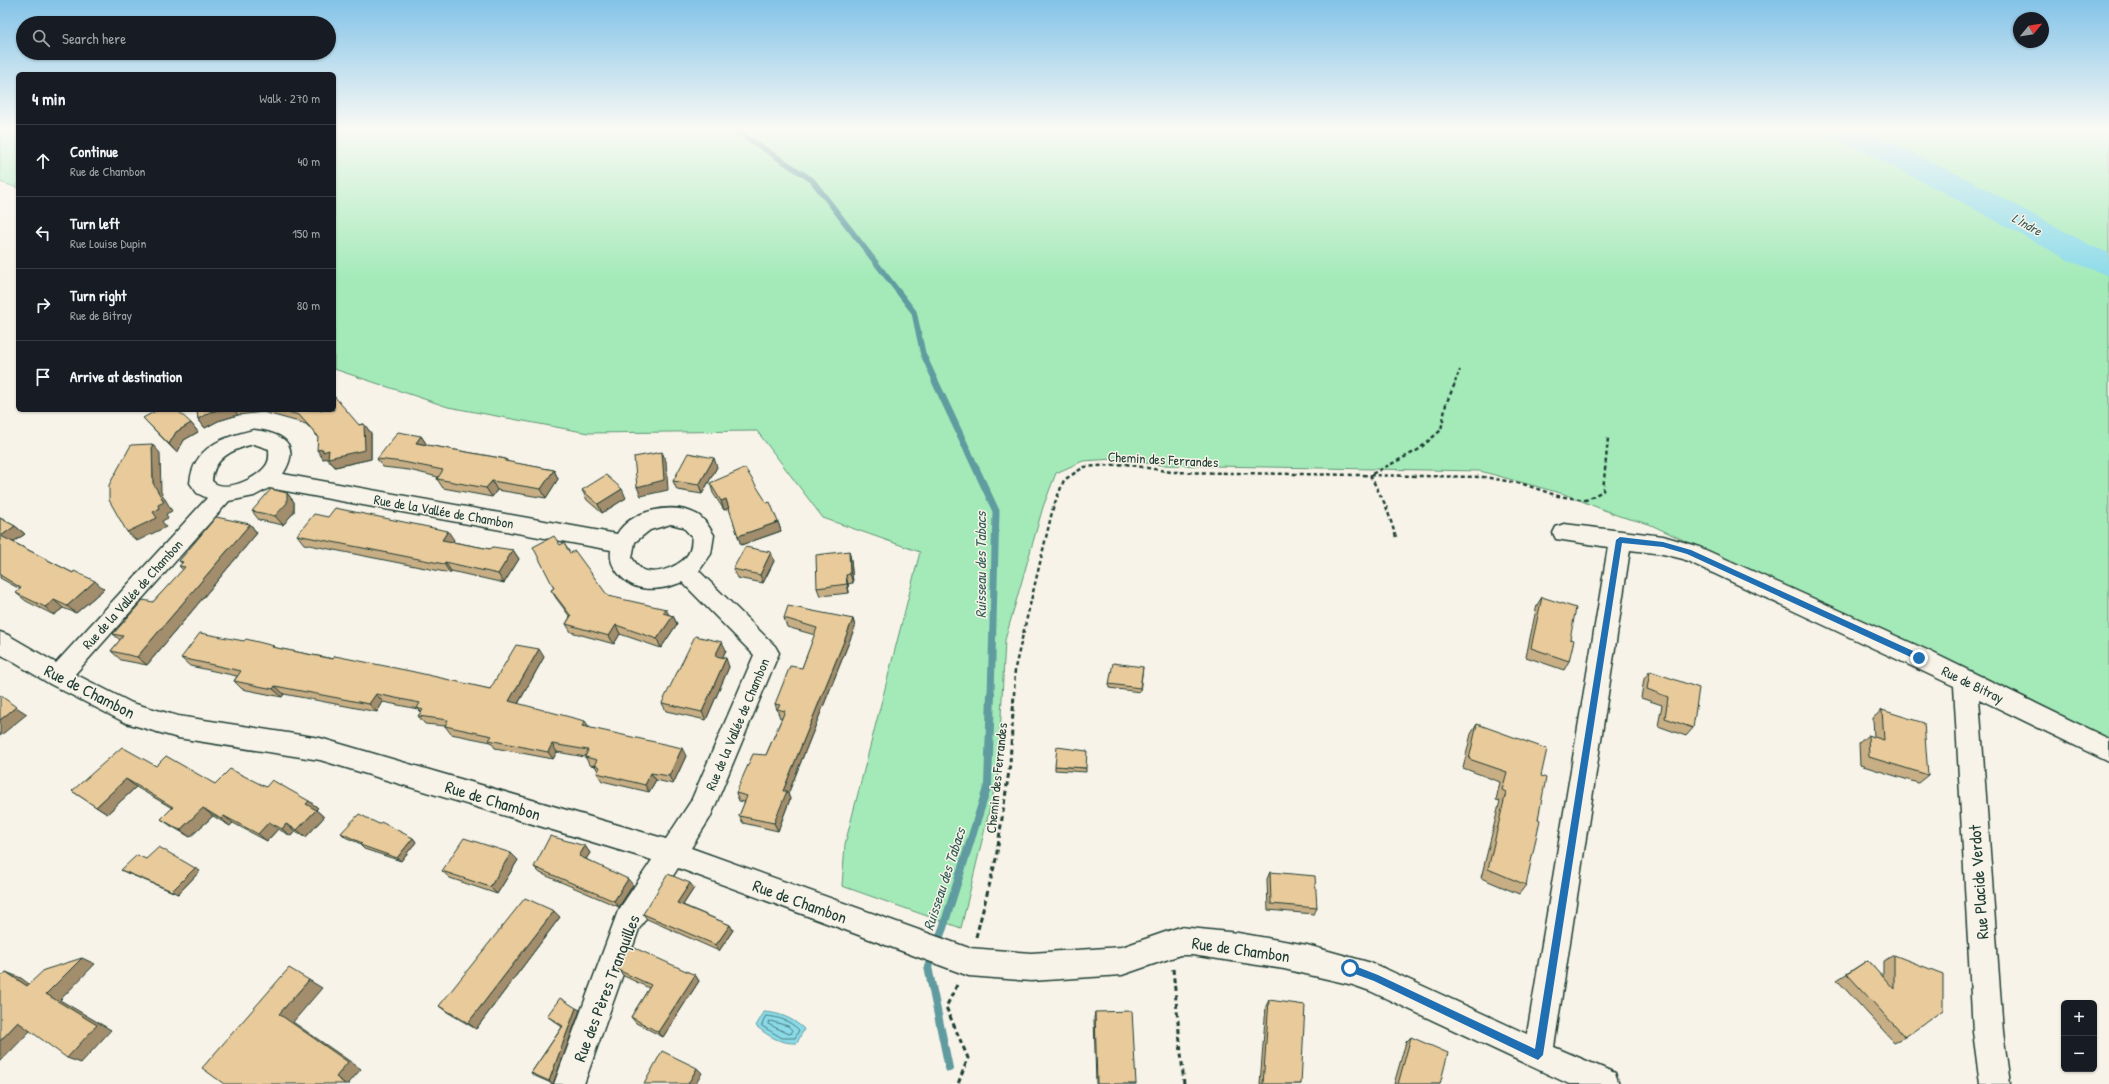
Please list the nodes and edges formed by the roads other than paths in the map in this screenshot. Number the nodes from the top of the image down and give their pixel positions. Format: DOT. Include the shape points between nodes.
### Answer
graph roads {
  1 [pos="266,479"];
  2 [pos="223,494"];
  3 [pos="1564,533"];
  4 [pos="1620,540"];
  5 [pos="623,544"];
  6 [pos="685,571"];
  7 [pos="0,642"];
  8 [pos="58,677"];
  9 [pos="1966,680"];
  10 [pos="2109,751"];
  11 [pos="673,854"];
  12 [pos="1538,1055"];
  13 [pos="569,1084"];
  14 [pos="1604,1084"];
  15 [pos="1995,1084"];
  1 -- 2 [label="street" via="253,487"];
  1 -- 2 [label="street" via="278,467 282,455 279,445 269,439 254,437 237,441 211,456 200,472 201,483 208,491"];
  1 -- 5 [label="street, Rue de la Vallée de Chambon"];
  2 -- 8 [label="street, Rue de la Vallée de Chambon"];
  3 -- 4 [label="street, Rue de Bitray"];
  4 -- 9 [label="street, Rue de Bitray" via="1663,544 1689,552"];
  4 -- 12 [label="street"];
  5 -- 6 [label="street" via="621,560 634,576 652,580 672,577"];
  5 -- 6 [label="street" via="632,531 650,520 671,516 690,520 703,535 700,555"];
  6 -- 11 [label="street, Rue de la Vallée de Chambon" via="767,653 701,809"];
  7 -- 8 [label="street, Rue de Chambon"];
  8 -- 11 [label="street, Rue de Chambon" via="126,712 178,727 320,748"];
  9 -- 10 [label="street, Rue de Bitray"];
  9 -- 15 [label="street, Rue Placide Verdot" via="1988,1032"];
  11 -- 12 [label="street, Rue de Chambon" via="961,959 1031,967 1122,961 1180,941 1192,941 1300,957 1350,968"];
  11 -- 13 [label="street, Rue des Pères Tranquilles" via="628,922"];
  12 -- 14 [label="street, Rue de Chambon"];
}
